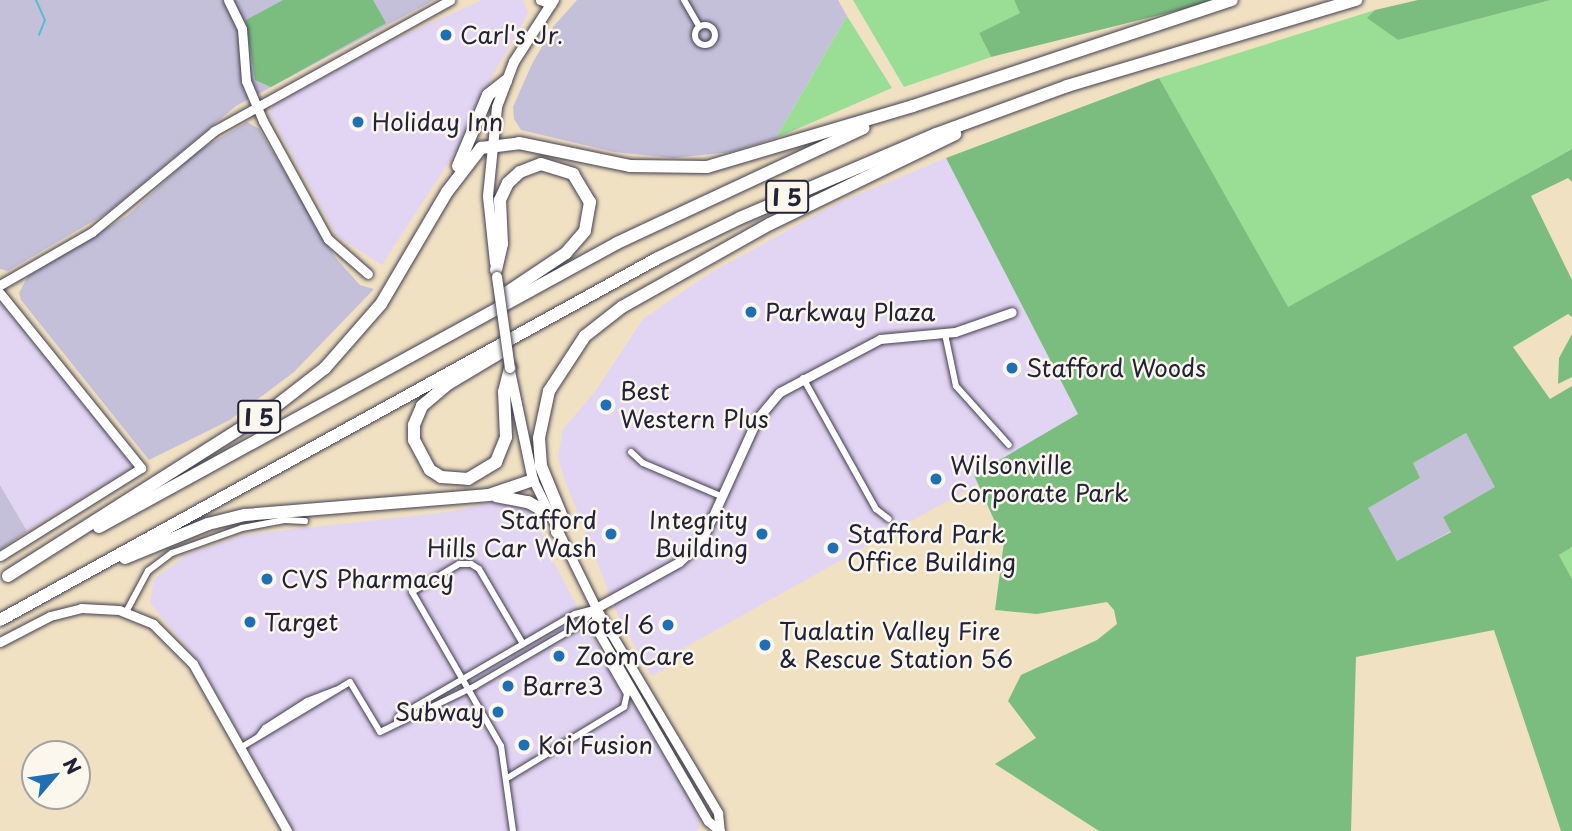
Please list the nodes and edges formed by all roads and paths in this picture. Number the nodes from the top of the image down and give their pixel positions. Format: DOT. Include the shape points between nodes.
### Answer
graph roads {
  1 [pos="228,0"];
  2 [pos="450,0"];
  3 [pos="540,0"];
  4 [pos="684,0"];
  5 [pos="1232,0"];
  6 [pos="1356,0"];
  7 [pos="551,1"];
  8 [pos="699,26"];
  9 [pos="506,81"];
  10 [pos="255,106"];
  11 [pos="913,106"];
  12 [pos="1005,110"];
  13 [pos="490,144"];
  14 [pos="447,192"];
  15 [pos="368,274"];
  16 [pos="497,274"];
  17 [pos="0,285"];
  18 [pos="0,293"];
  19 [pos="577,302"];
  20 [pos="1012,312"];
  21 [pos="456,327"];
  22 [pos="945,334"];
  23 [pos="510,368"];
  24 [pos="803,378"];
  25 [pos="1009,446"];
  26 [pos="631,452"];
  27 [pos="533,480"];
  28 [pos="489,495"];
  29 [pos="723,497"];
  30 [pos="548,513"];
  31 [pos="889,519"];
  32 [pos="304,521"];
  33 [pos="557,532"];
  34 [pos="0,556"];
  35 [pos="80,576"];
  36 [pos="4,578"];
  37 [pos="596,608"];
  38 [pos="126,612"];
  39 [pos="0,620"];
  40 [pos="0,642"];
  41 [pos="523,644"];
  42 [pos="610,653"];
  43 [pos="464,681"];
  44 [pos="469,690"];
  45 [pos="397,721"];
  46 [pos="240,748"];
  47 [pos="509,777"];
  48 [pos="287,831"];
  49 [pos="513,831"];
  50 [pos="720,831"];
  1 -- 10 [label="street" via="242,30 246,82"];
  2 -- 10 [label="street"];
  3 -- 7 [label="street"];
  4 -- 8 [label="street"];
  5 -- 11 [label="highway, I 5"];
  6 -- 12 [label="highway, I 5" via="1124,67"];
  7 -- 9 [label="main road"];
  9 -- 13 [label="main road"];
  9 -- 14 [label="highway, I 5" via="488,96"];
  10 -- 15 [label="street" via="328,239"];
  10 -- 17 [label="street" via="197,142 92,232"];
  11 -- 13 [label="highway, I 5" via="707,167 630,166 538,145"];
  11 -- 21 [label="highway, I 5" via="724,189"];
  12 -- 19 [label="highway, I 5" via="805,189"];
  12 -- 33 [label="highway, I 5" via="770,224 622,307 585,336 553,382 539,438 541,466 562,517"];
  13 -- 14 [label="highway, I 5" via="474,153"];
  13 -- 16 [label="main road" via="488,196"];
  14 -- 36 [label="highway, I 5" via="381,304 325,368 276,406"];
  16 -- 21 [label="highway, I 5" via="502,244 500,200 508,183 520,172 541,164 573,174 584,187 591,210 579,240"];
  16 -- 23 [label="main road, bridge"];
  18 -- 34 [label="street" via="141,468"];
  19 -- 23 [label="highway, I 5" via="448,384 422,406 414,440 430,470 442,477 468,479 495,462 506,437 504,392"];
  19 -- 35 [label="highway, I 5"];
  20 -- 22 [label="street" via="978,327"];
  21 -- 36 [label="highway, I 5"];
  22 -- 24 [label="street" via="880,339"];
  22 -- 25 [label="street" via="956,386"];
  23 -- 27 [label="main road"];
  24 -- 29 [label="street" via="780,392 762,411"];
  24 -- 31 [label="street" via="876,509"];
  26 -- 29 [label="street" via="643,463"];
  27 -- 28 [label="highway, I 5"];
  27 -- 30 [label="street"];
  28 -- 30 [label="highway, I 5" via="528,502"];
  28 -- 35 [label="highway, I 5" via="245,515 208,524"];
  29 -- 37 [label="street" via="712,525 695,549"];
  30 -- 33 [label="street"];
  32 -- 38 [label="street" via="242,528 172,553 148,571"];
  33 -- 37 [label="street"];
  35 -- 39 [label="highway, I 5"];
  37 -- 41 [label="street" via="575,614"];
  37 -- 42 [label="street" via="596,628"];
  37 -- 44 [label="street" via="581,624"];
  37 -- 50 [label="street" via="718,813"];
  38 -- 40 [label="street" via="93,608 62,612"];
  38 -- 46 [label="street" via="153,624 180,646"];
  41 -- 43 [label="street"];
  41 -- 43 [label="street" via="479,569 471,564 459,564 412,592"];
  42 -- 47 [label="street" via="611,666 628,699 624,707"];
  42 -- 50 [label="street" via="708,821"];
  43 -- 44 [label="street"];
  43 -- 45 [label="street" via="407,710"];
  44 -- 45 [label="street"];
  44 -- 47 [label="street" via="501,746"];
  45 -- 46 [label="street" via="380,732 350,682"];
  46 -- 48 [label="street"];
  47 -- 49 [label="street"];
}
